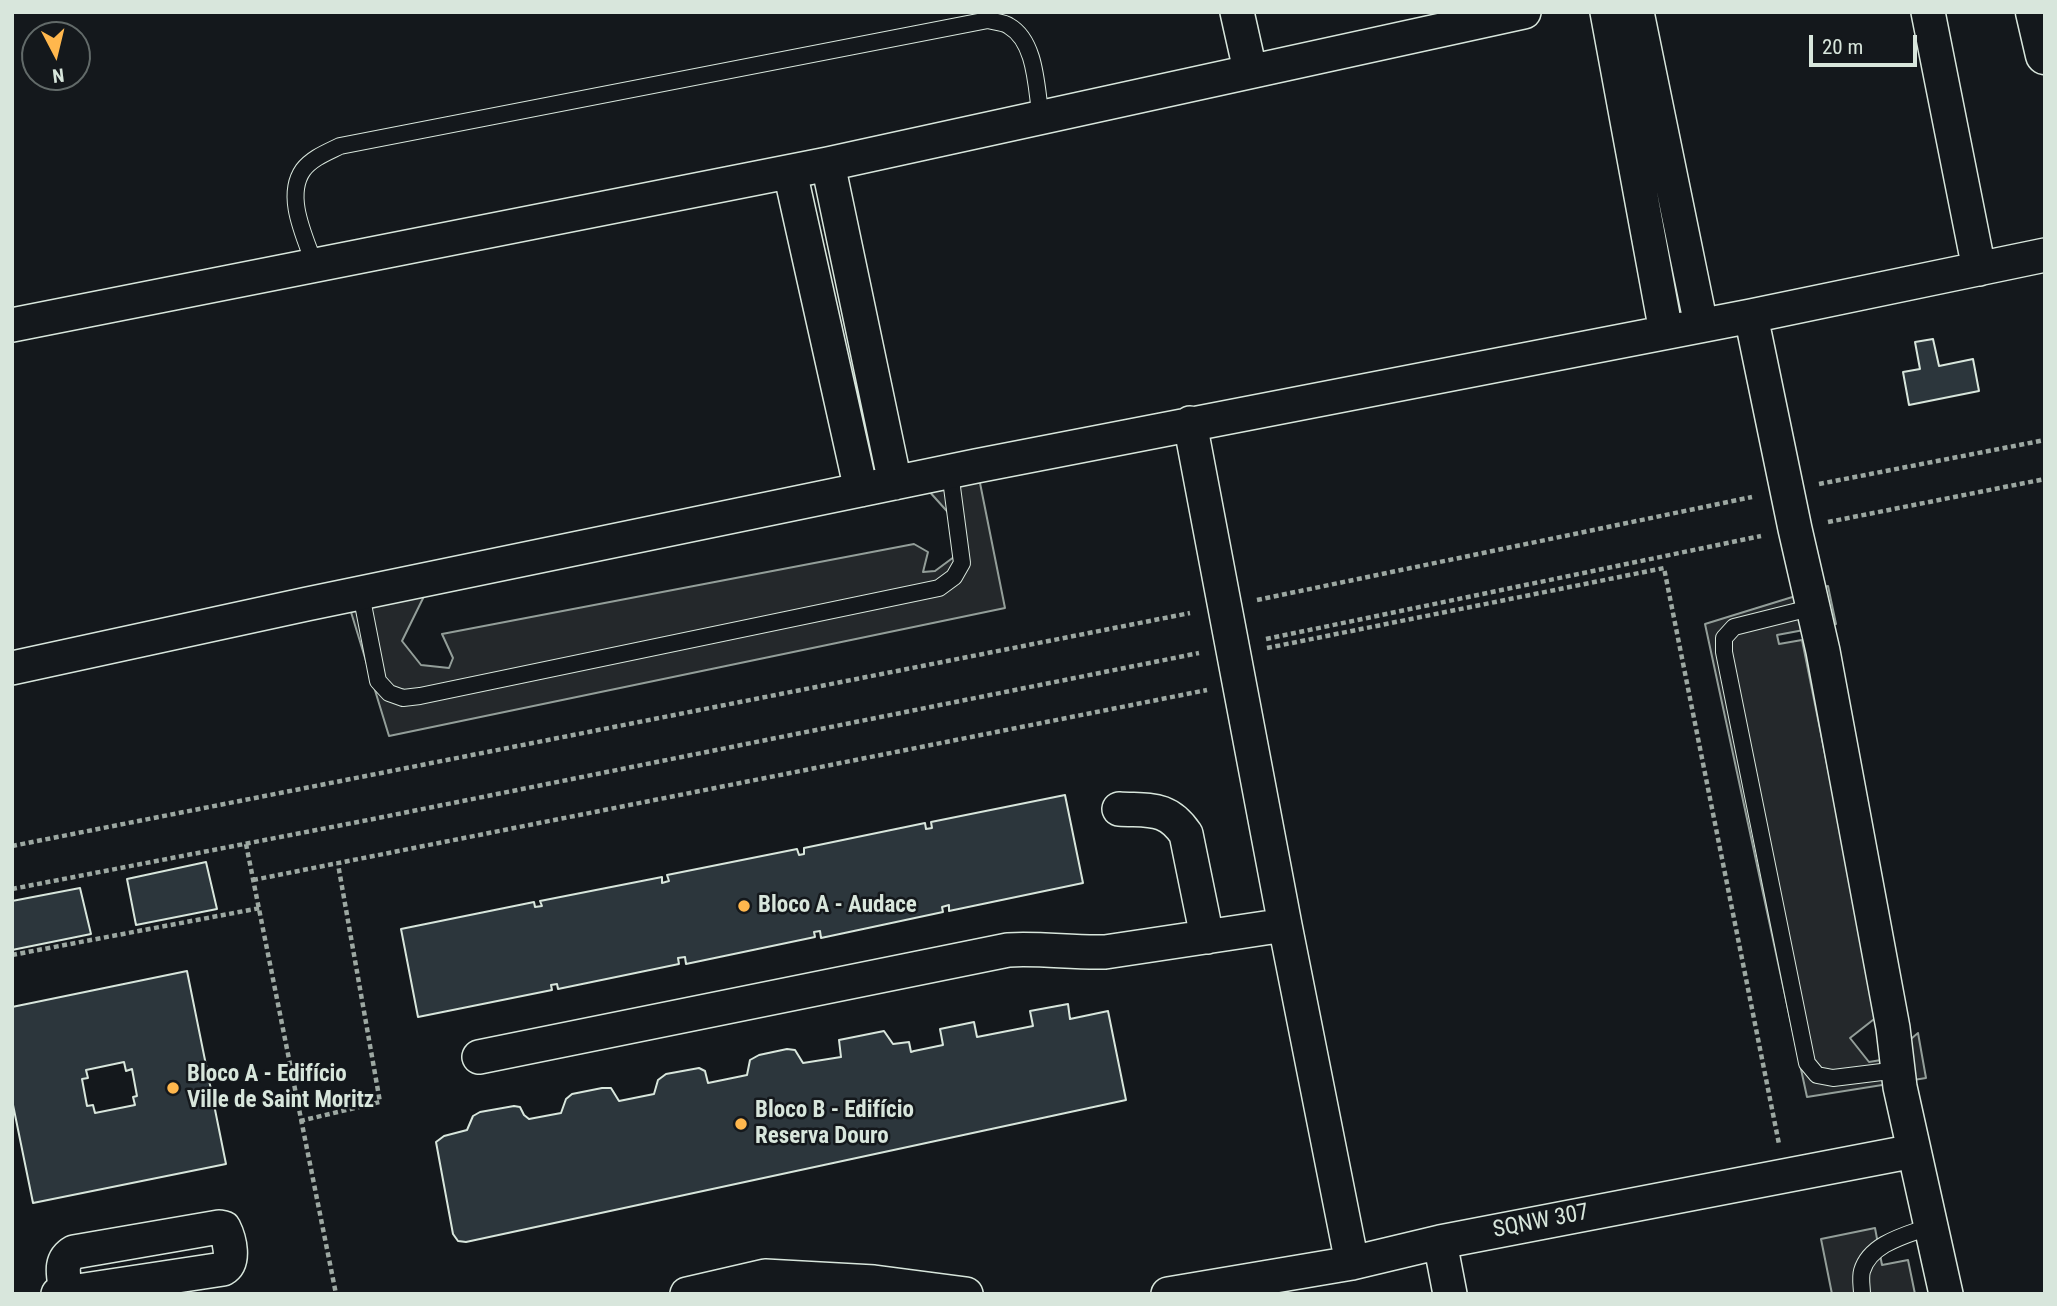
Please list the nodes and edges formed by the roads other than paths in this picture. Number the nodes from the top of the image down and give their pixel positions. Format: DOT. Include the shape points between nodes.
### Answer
graph roads {
  1 [pos="1237,12"];
  2 [pos="1524,12"];
  3 [pos="1607,12"];
  4 [pos="1637,12"];
  5 [pos="1928,12"];
  6 [pos="2035,12"];
  7 [pos="2045,55"];
  8 [pos="1250,70"];
  9 [pos="1041,118"];
  10 [pos="828,164"];
  11 [pos="790,172"];
  12 [pos="2045,256"];
  13 [pos="314,266"];
  14 [pos="1979,269"];
  15 [pos="1751,316"];
  16 [pos="12,325"];
  17 [pos="1701,325"];
  18 [pos="1666,332"];
  19 [pos="1190,424"];
  20 [pos="950,472"];
  21 [pos="895,483"];
  22 [pos="861,490"];
  23 [pos="361,594"];
  24 [pos="1814,607"];
  25 [pos="12,668"];
  26 [pos="1119,809"];
  27 [pos="1285,925"];
  28 [pos="1207,937"];
  29 [pos="479,1056"];
  30 [pos="1898,1070"];
  31 [pos="1914,1151"];
  32 [pos="1931,1226"];
  33 [pos="1440,1242"];
  34 [pos="1352,1263"];
  35 [pos="1235,1288"];
  36 [pos="952,1293"];
  37 [pos="687,1294"];
  38 [pos="1168,1294"];
  39 [pos="1450,1294"];
  40 [pos="1862,1294"];
  41 [pos="1946,1294"];
  1 -- 8 [label="street"];
  2 -- 8 [label="street"];
  3 -- 18 [label="street"];
  4 -- 17 [label="street"];
  5 -- 14 [label="street"];
  6 -- 7 [label="street"];
  8 -- 9 [label="street"];
  9 -- 10 [label="street"];
  9 -- 13 [label="lane" via="1029,52 1021,36 1009,25 988,20 341,146 318,156 303,170 296,191"];
  10 -- 11 [label="street"];
  10 -- 21 [label="street"];
  11 -- 13 [label="street"];
  11 -- 22 [label="street"];
  12 -- 14 [label="street"];
  13 -- 16 [label="street"];
  14 -- 15 [label="street"];
  15 -- 17 [label="street"];
  15 -- 24 [label="street"];
  17 -- 18 [label="street"];
  18 -- 19 [label="street"];
  19 -- 20 [label="street"];
  19 -- 27 [label="street"];
  20 -- 21 [label="street"];
  20 -- 23 [label="lane" via="962,563 954,577 939,588 461,688 403,698 389,693 378,681"];
  21 -- 22 [label="street"];
  22 -- 23 [label="street"];
  23 -- 25 [label="street"];
  24 -- 30 [label="street"];
  24 -- 30 [label="lane" via="1734,627 1724,638 1724,652 1807,1063 1817,1075 1833,1078"];
  26 -- 28 [label="street" via="1164,812 1177,820 1186,834"];
  27 -- 28 [label="street"];
  27 -- 34 [label="street"];
  28 -- 29 [label="street" via="1105,952 1008,950"];
  30 -- 31 [label="street"];
  31 -- 32 [label="street"];
  31 -- 33 [label="street, SQNW 307"];
  32 -- 40 [label="lane" via="1886,1243 1868,1258 1861,1273"];
  32 -- 41 [label="street"];
  33 -- 34 [label="street, SQNW 307"];
  33 -- 39 [label="street"];
  34 -- 35 [label="street, SQNW 307"];
  35 -- 38 [label="street, SQNW 307"];
  36 -- 37 [label="street" via="874,1282 765,1276"];
}
